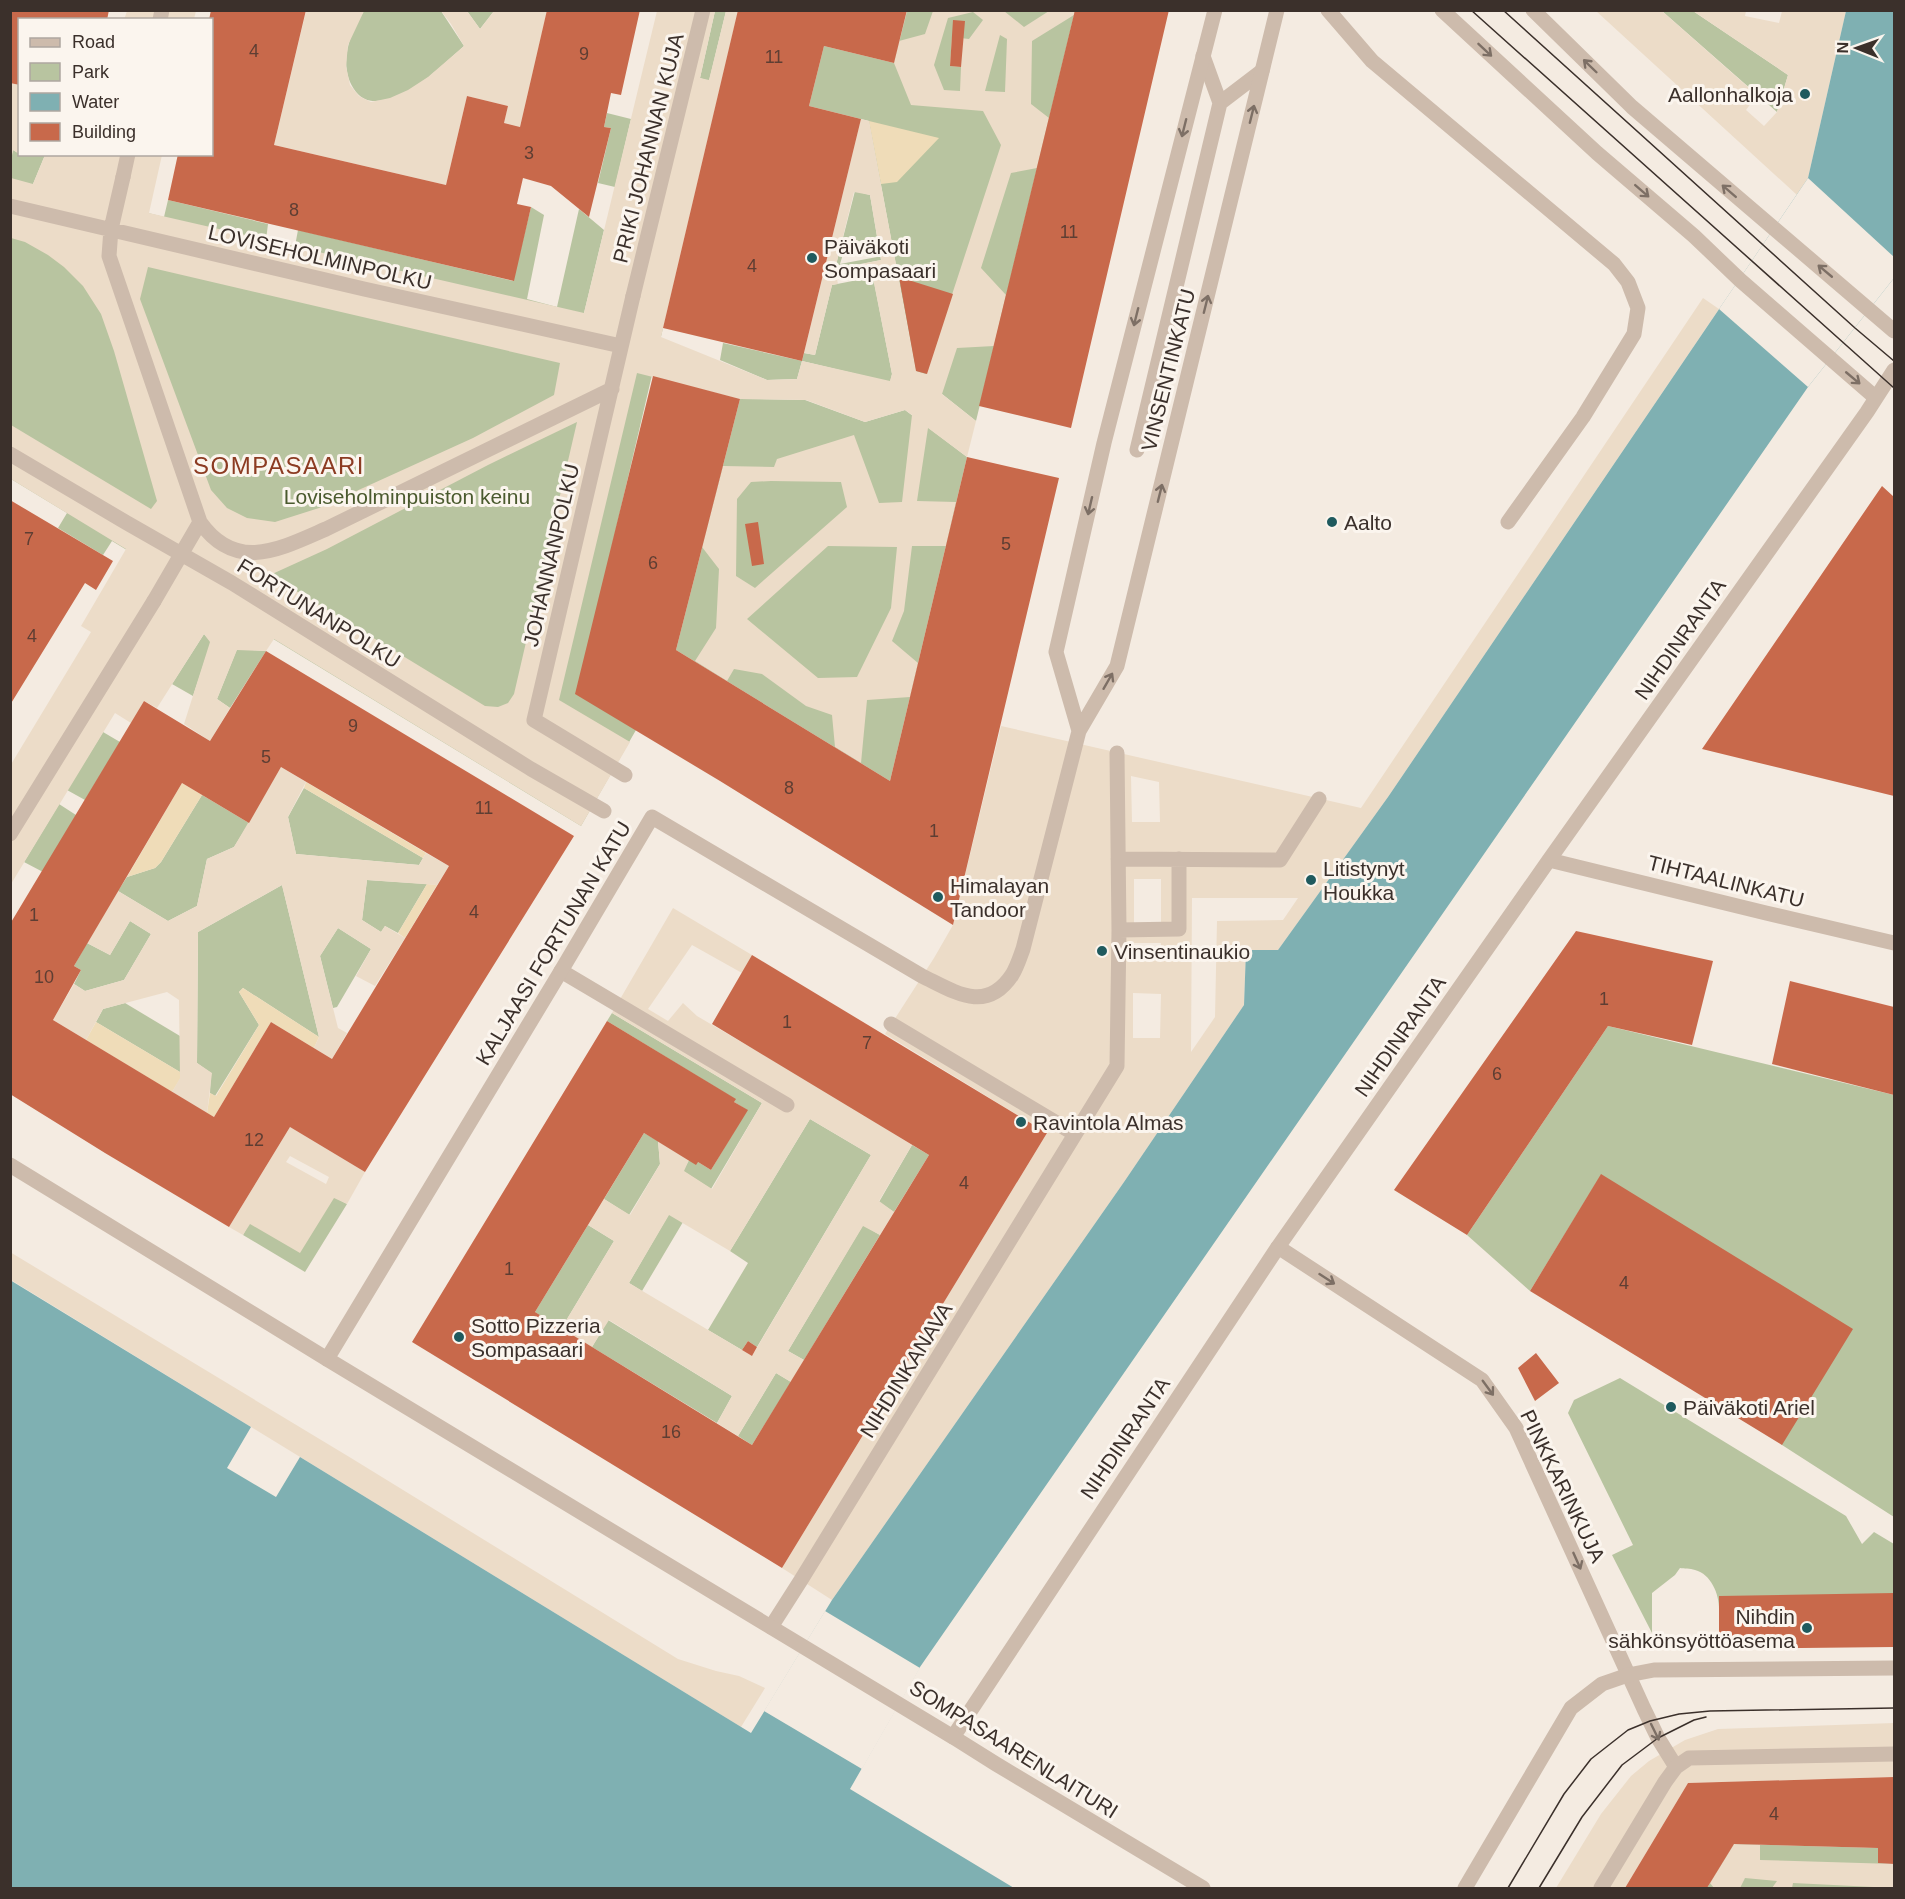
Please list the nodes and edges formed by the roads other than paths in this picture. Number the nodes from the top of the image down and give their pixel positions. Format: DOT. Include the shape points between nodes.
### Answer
graph roads {
  1 [pos="703,10"];
  2 [pos="1215,10"];
  3 [pos="1277,10"];
  4 [pos="1328,10"];
  5 [pos="1442,10"];
  6 [pos="1533,10"];
  7 [pos="1203,56"];
  8 [pos="1262,71"];
  9 [pos="1220,103"];
  10 [pos="128,156"];
  11 [pos="10,206"];
  12 [pos="111,229"];
  13 [pos="633,296"];
  14 [pos="1894,331"];
  15 [pos="621,346"];
  16 [pos="1894,370"];
  17 [pos="612,389"];
  18 [pos="1876,398"];
  19 [pos="1137,450"];
  20 [pos="10,454"];
  21 [pos="200,522"];
  22 [pos="1508,522"];
  23 [pos="182,555"];
  24 [pos="1079,731"];
  25 [pos="1117,753"];
  26 [pos="625,775"];
  27 [pos="1319,799"];
  28 [pos="604,811"];
  29 [pos="10,834"];
  30 [pos="1118,859"];
  31 [pos="1179,859"];
  32 [pos="1549,860"];
  33 [pos="1119,930"];
  34 [pos="1894,943"];
  35 [pos="561,971"];
  36 [pos="922,976"];
  37 [pos="891,1024"];
  38 [pos="788,1105"];
  39 [pos="1075,1134"];
  40 [pos="10,1165"];
  41 [pos="1278,1247"];
  42 [pos="327,1359"];
  43 [pos="771,1627"];
  44 [pos="1894,1668"];
  45 [pos="1628,1675"];
  46 [pos="953,1737"];
  47 [pos="1894,1754"];
  48 [pos="1676,1767"];
  49 [pos="1203,1888"];
  50 [pos="1466,1888"];
  51 [pos="1601,1888"];
  1 -- 13 [label="street, PRIKI JOHANNAN KUJA"];
  2 -- 7 [label="street, VINSENTINKATU"];
  3 -- 8 [label="street, VINSENTINKATU"];
  4 -- 22 [label="street" via="1372,61 1614,264 1628,282 1638,308 1634,334 1583,417"];
  5 -- 18 [label="street, one-way" via="1588,145"];
  14 -- 6 [label="street, one-way" via="1632,107"];
  7 -- 9 [label="street"];
  7 -- 24 [label="street, VINSENTINKATU, one-way" via="1104,442 1056,652"];
  8 -- 9 [label="street"];
  24 -- 8 [label="street, VINSENTINKATU, one-way" via="1117,666"];
  9 -- 19 [label="street"];
  10 -- 12 [label="street"];
  11 -- 12 [label="street, LOVISEHOLMINPOLKU"];
  12 -- 15 [label="street, LOVISEHOLMINPOLKU"];
  12 -- 21 [label="street" via="109,256"];
  13 -- 15 [label="street, JOHANNANPOLKU"];
  15 -- 17 [label="street, JOHANNANPOLKU"];
  16 -- 18 [label="street, NIHDINRANTA"];
  17 -- 21 [label="street" via="282,548 238,552 219,544"];
  17 -- 26 [label="street, JOHANNANPOLKU" via="534,720"];
  18 -- 32 [label="street, NIHDINRANTA"];
  20 -- 23 [label="street, FORTUNANPOLKU"];
  21 -- 23 [label="street"];
  23 -- 28 [label="street, FORTUNANPOLKU"];
  23 -- 29 [label="street"];
  24 -- 36 [label="street, VINSENTINKATU" via="1023,949 1013,974 998,991 980,998 962,996"];
  25 -- 30 [label="street, NIHDINKANAVA"];
  27 -- 31 [label="street" via="1280,860"];
  30 -- 31 [label="street"];
  30 -- 33 [label="street, NIHDINKANAVA"];
  31 -- 33 [label="street" via="1185,929"];
  32 -- 34 [label="street, TIHTAALINKATU"];
  32 -- 41 [label="street, NIHDINRANTA"];
  33 -- 39 [label="street, NIHDINKANAVA" via="1117,1066"];
  35 -- 36 [label="street, KALJAASI FORTUNAN KATU" via="652,817"];
  35 -- 38 [label="street"];
  35 -- 42 [label="street, KALJAASI FORTUNAN KATU"];
  37 -- 39 [label="street"];
  39 -- 43 [label="street, NIHDINKANAVA"];
  40 -- 42 [label="street, SOMPASAARENLAITURI"];
  41 -- 45 [label="street, PINKKARINKUJA, one-way" via="1482,1380 1516,1428"];
  41 -- 46 [label="street, NIHDINRANTA"];
  42 -- 43 [label="street, SOMPASAARENLAITURI"];
  43 -- 46 [label="street, SOMPASAARENLAITURI"];
  44 -- 45 [label="street" via="1654,1670"];
  45 -- 48 [label="street, PINKKARINKUJA, one-way"];
  45 -- 50 [label="street" via="1602,1684 1571,1707"];
  46 -- 49 [label="street, SOMPASAARENLAITURI"];
  47 -- 48 [label="street" via="1689,1758"];
  48 -- 51 [label="street"];
}
